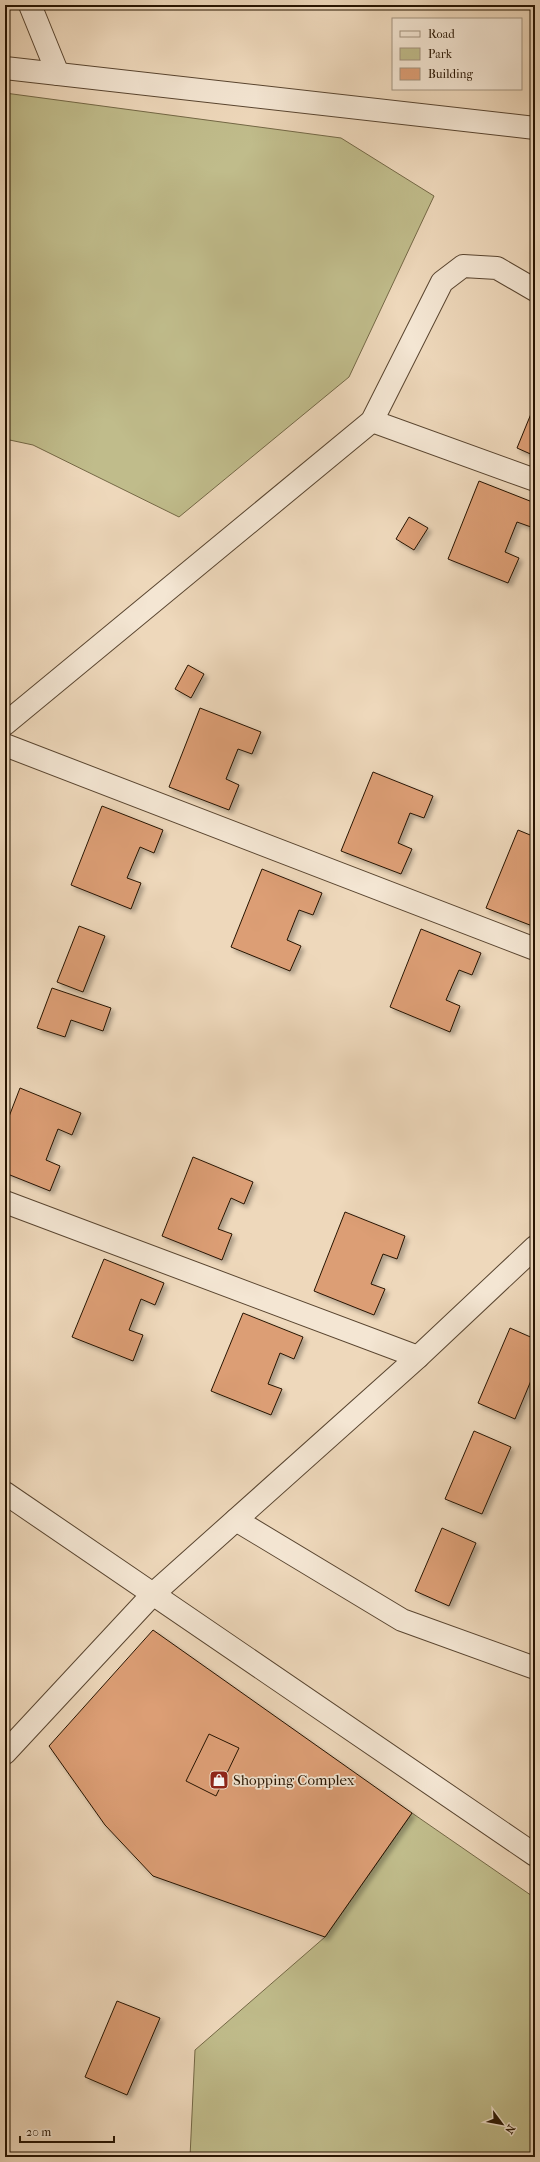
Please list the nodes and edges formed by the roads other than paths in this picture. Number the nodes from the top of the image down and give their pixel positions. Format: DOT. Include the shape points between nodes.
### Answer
graph roads {
  1 [pos="30,5"];
  2 [pos="5,68"];
  3 [pos="58,74"];
  4 [pos="535,128"];
  5 [pos="535,290"];
  6 [pos="372,421"];
  7 [pos="535,480"];
  8 [pos="5,724"];
  9 [pos="5,745"];
  10 [pos="535,949"];
  11 [pos="5,1202"];
  12 [pos="535,1246"];
  13 [pos="418,1357"];
  14 [pos="5,1493"];
  15 [pos="236,1520"];
  16 [pos="153,1594"];
  17 [pos="535,1668"];
  18 [pos="5,1753"];
  19 [pos="535,1854"];
  1 -- 3 [label="street"];
  2 -- 3 [label="street"];
  3 -- 4 [label="street"];
  5 -- 6 [label="street" via="497,268 463,266 442,282"];
  6 -- 7 [label="street"];
  6 -- 8 [label="street"];
  9 -- 10 [label="street"];
  11 -- 13 [label="street"];
  12 -- 13 [label="street"];
  13 -- 15 [label="street"];
  14 -- 16 [label="street"];
  15 -- 16 [label="street"];
  15 -- 17 [label="street" via="402,1620"];
  16 -- 18 [label="street"];
  16 -- 19 [label="street"];
}
